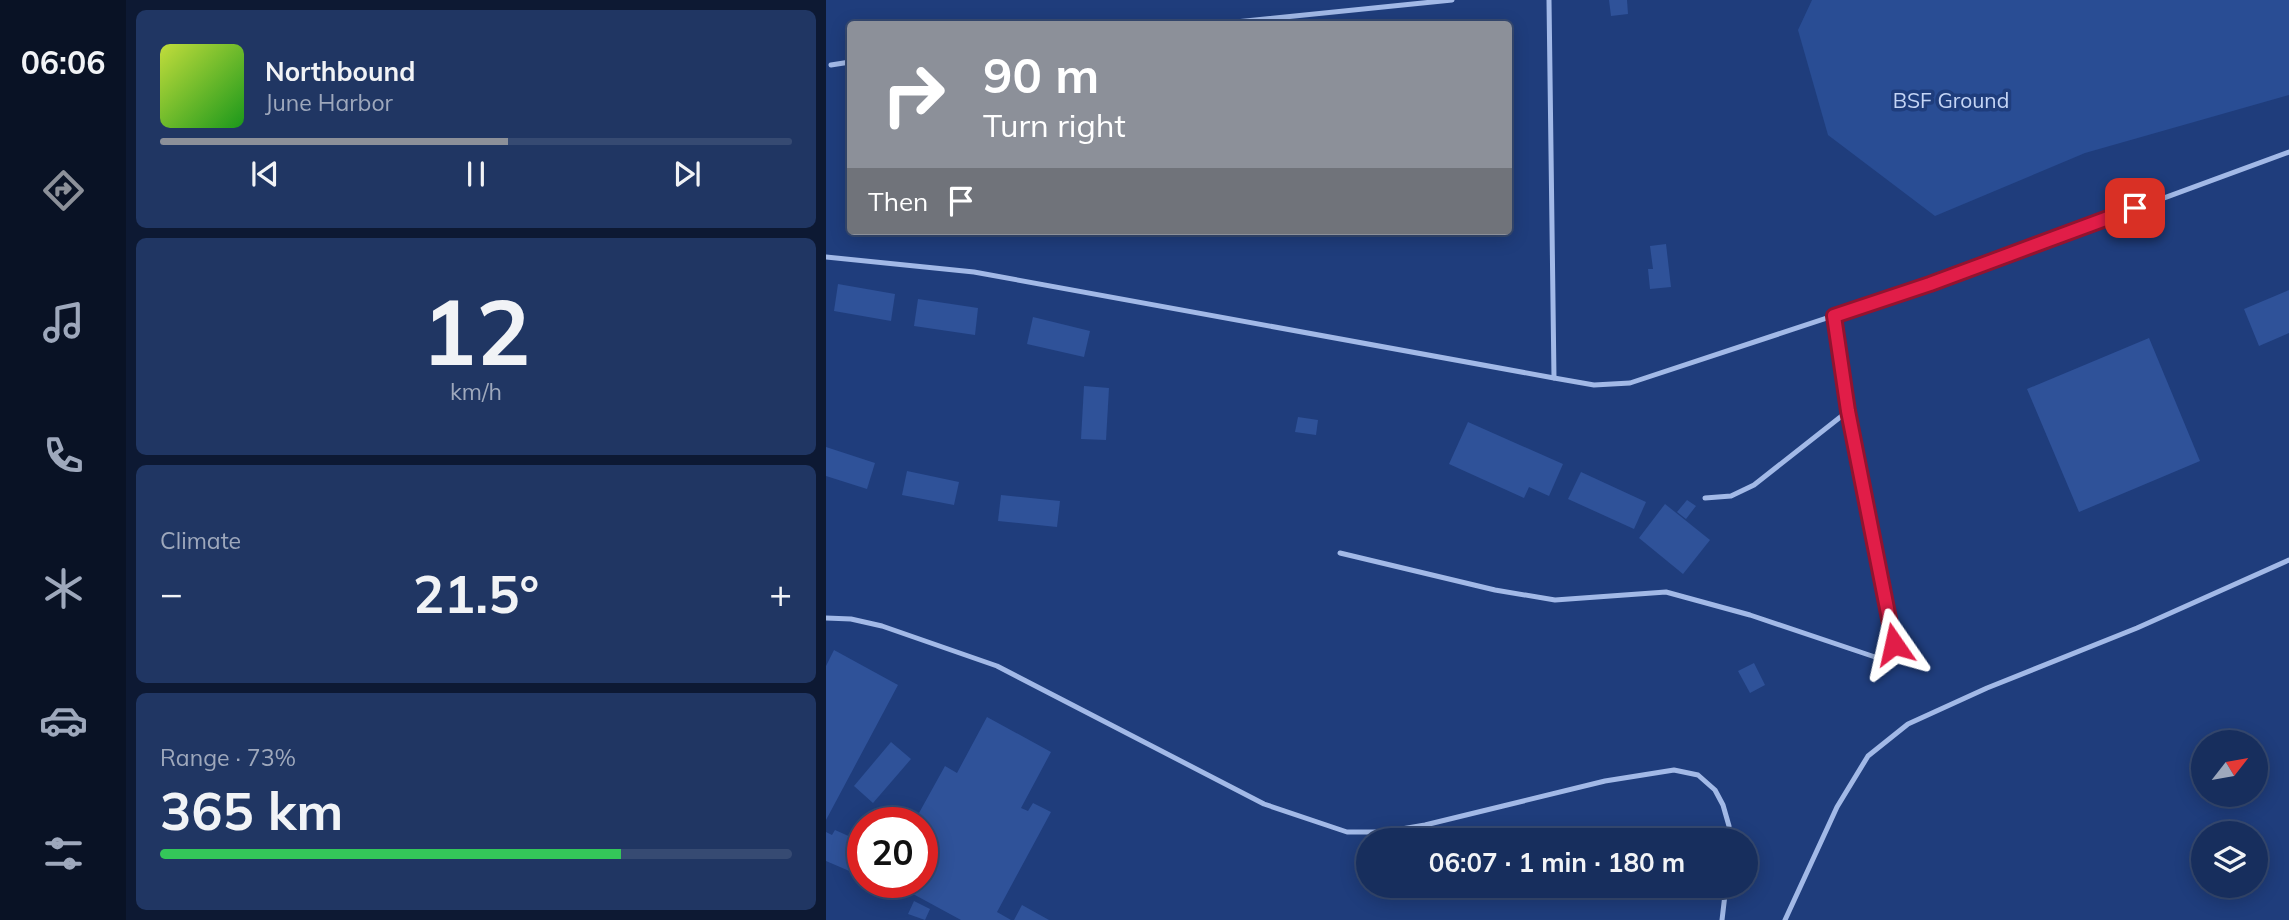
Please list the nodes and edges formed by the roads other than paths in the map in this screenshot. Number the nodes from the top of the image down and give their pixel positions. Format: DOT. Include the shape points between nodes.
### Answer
graph roads {
  1 [pos="1452,0"];
  2 [pos="1549,0"];
  3 [pos="1246,21"];
  4 [pos="847,62"];
  5 [pos="831,65"];
  6 [pos="2289,152"];
  7 [pos="826,257"];
  8 [pos="1834,316"];
  9 [pos="1554,378"];
  10 [pos="1848,411"];
  11 [pos="1706,498"];
  12 [pos="1340,553"];
  13 [pos="2289,560"];
  14 [pos="826,618"];
  15 [pos="1407,828"];
  16 [pos="1729,828"];
  17 [pos="1356,832"];
  18 [pos="1725,898"];
  19 [pos="1722,920"];
  20 [pos="1785,920"];
  1 -- 3 [label="lane"];
  2 -- 9 [label="lane"];
  4 -- 5 [label="lane"];
  6 -- 8 [label="lane"];
  7 -- 9 [label="lane" via="974,272"];
  8 -- 9 [label="lane" via="1630,383 1594,385"];
  8 -- 10 [label="lane"];
  10 -- 11 [label="lane" via="1754,485 1731,496"];
  10 -- 12 [label="lane" via="1894,644 1878,658 1667,592 1555,600"];
  13 -- 20 [label="lane" via="1908,724 1868,756 1837,807"];
  14 -- 17 [label="lane" via="882,626 997,666 1264,804"];
  15 -- 16 [label="lane" via="1605,781 1674,770 1698,775 1714,790"];
  18 -- 19 [label="lane"];
}
